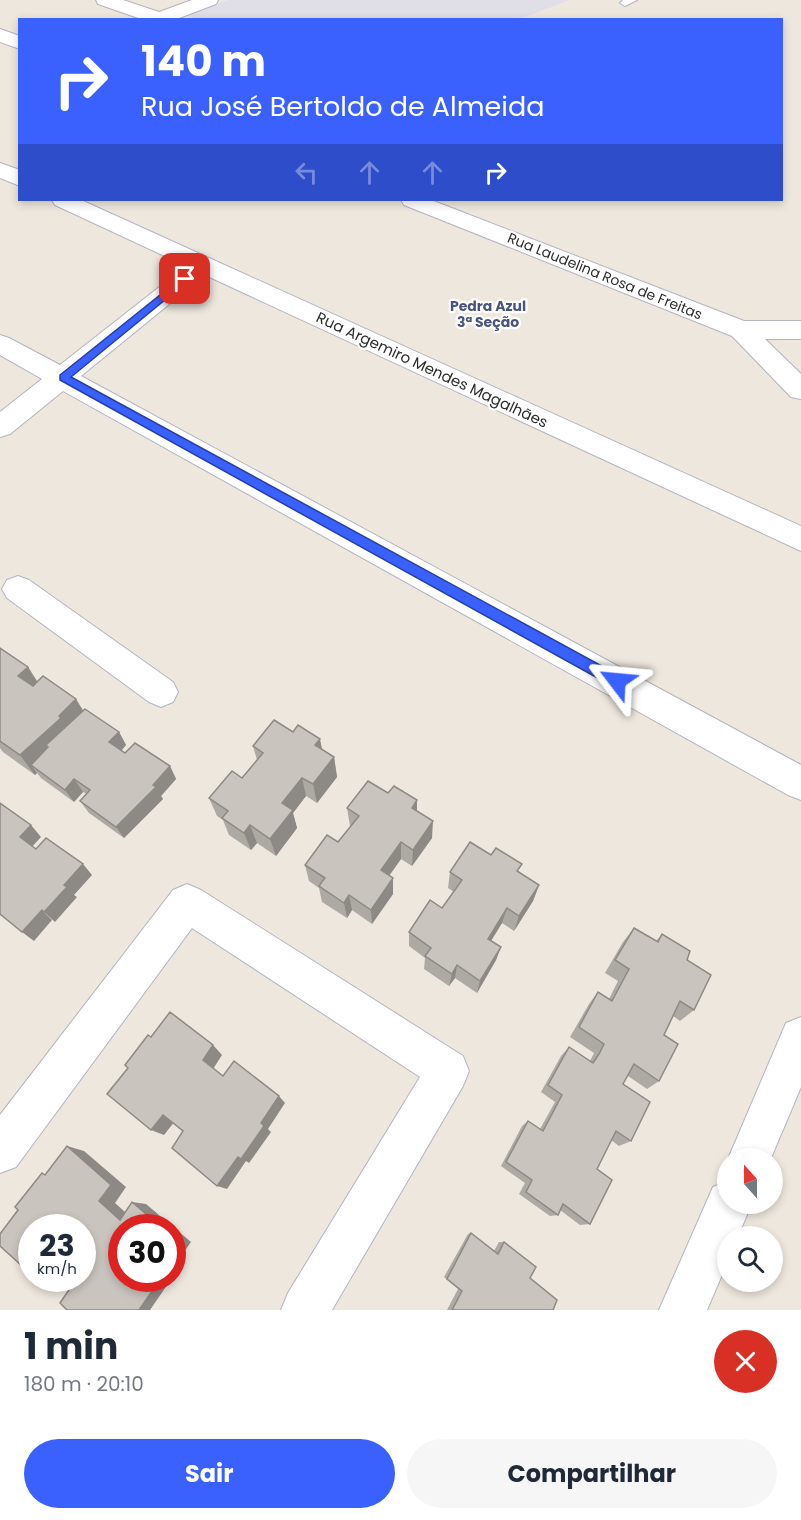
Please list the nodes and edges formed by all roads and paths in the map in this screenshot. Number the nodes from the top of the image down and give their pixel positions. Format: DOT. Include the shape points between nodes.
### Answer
graph roads {
  1 [pos="105,0"];
  2 [pos="209,0"];
  3 [pos="154,18"];
  4 [pos="160,18"];
  5 [pos="0,35"];
  6 [pos="18,43"];
  7 [pos="0,170"];
  8 [pos="18,178"];
  9 [pos="65,201"];
  10 [pos="415,201"];
  11 [pos="202,265"];
  12 [pos="741,330"];
  13 [pos="801,330"];
  14 [pos="0,344"];
  15 [pos="63,377"];
  16 [pos="801,390"];
  17 [pos="0,427"];
  18 [pos="801,539"];
  19 [pos="6,590"];
  20 [pos="161,692"];
  21 [pos="801,783"];
  22 [pos="801,1038"];
  23 [pos="753,1148"];
  24 [pos="0,1151"];
  25 [pos="724,1214"];
  26 [pos="305,1310"];
  27 [pos="683,1310"];
  1 -- 3 [label="street"];
  2 -- 4 [label="street"];
  5 -- 6 [label="street"];
  7 -- 8 [label="street"];
  9 -- 11 [label="street, Rua Argemiro Mendes Magalhães"];
  10 -- 12 [label="street, Rua Laudelina Rosa de Freitas"];
  11 -- 15 [label="street"];
  11 -- 18 [label="street, Rua Argemiro Mendes Magalhães"];
  12 -- 13 [label="street, Rua Laudelina Rosa de Freitas"];
  12 -- 16 [label="street"];
  14 -- 15 [label="street"];
  15 -- 17 [label="street"];
  15 -- 21 [label="street"];
  19 -- 20 [label="street"];
  22 -- 23 [label="street"];
  24 -- 26 [label="street" via="187,903 448,1071"];
  25 -- 27 [label="street"];
}
